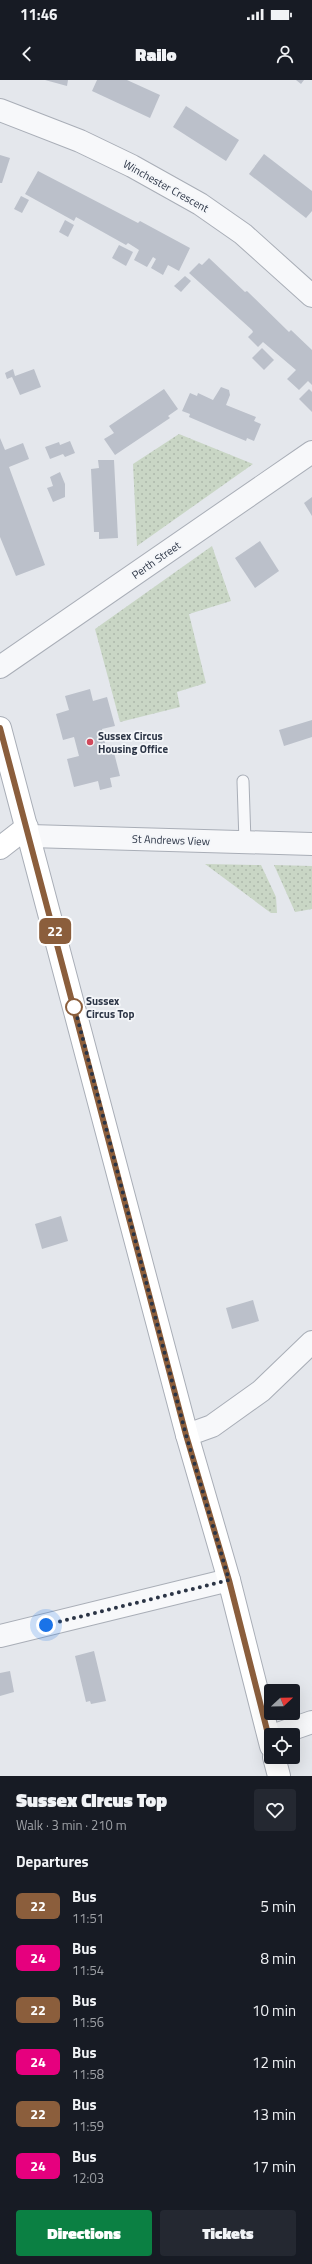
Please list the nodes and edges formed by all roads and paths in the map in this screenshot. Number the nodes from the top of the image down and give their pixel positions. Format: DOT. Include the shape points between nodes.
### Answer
graph roads {
  1 [pos="0,110"];
  2 [pos="312,296"];
  3 [pos="312,452"];
  4 [pos="0,667"];
  5 [pos="0,728"];
  6 [pos="243,782"];
  7 [pos="28,831"];
  8 [pos="246,842"];
  9 [pos="312,844"];
  10 [pos="0,848"];
  11 [pos="312,1342"];
  12 [pos="186,1435"];
  13 [pos="229,1580"];
  14 [pos="0,1636"];
  15 [pos="312,1722"];
  16 [pos="268,1728"];
  17 [pos="300,1728"];
  18 [pos="277,1764"];
  19 [pos="279,1776"];
  1 -- 2 [label="street, Winchester Crescent" via="80,141 132,166 200,204 243,234"];
  3 -- 4 [label="street, Perth Street"];
  5 -- 7 [label="street"];
  6 -- 8 [label="lane"];
  7 -- 8 [label="street, St Andrews View"];
  7 -- 10 [label="street"];
  7 -- 12 [label="street"];
  8 -- 9 [label="street, St Andrews View"];
  11 -- 12 [label="street" via="261,1391 212,1426"];
  12 -- 13 [label="street"];
  13 -- 14 [label="street"];
  13 -- 16 [label="street"];
  15 -- 17 [label="street"];
  18 -- 19 [label="street"];
}
